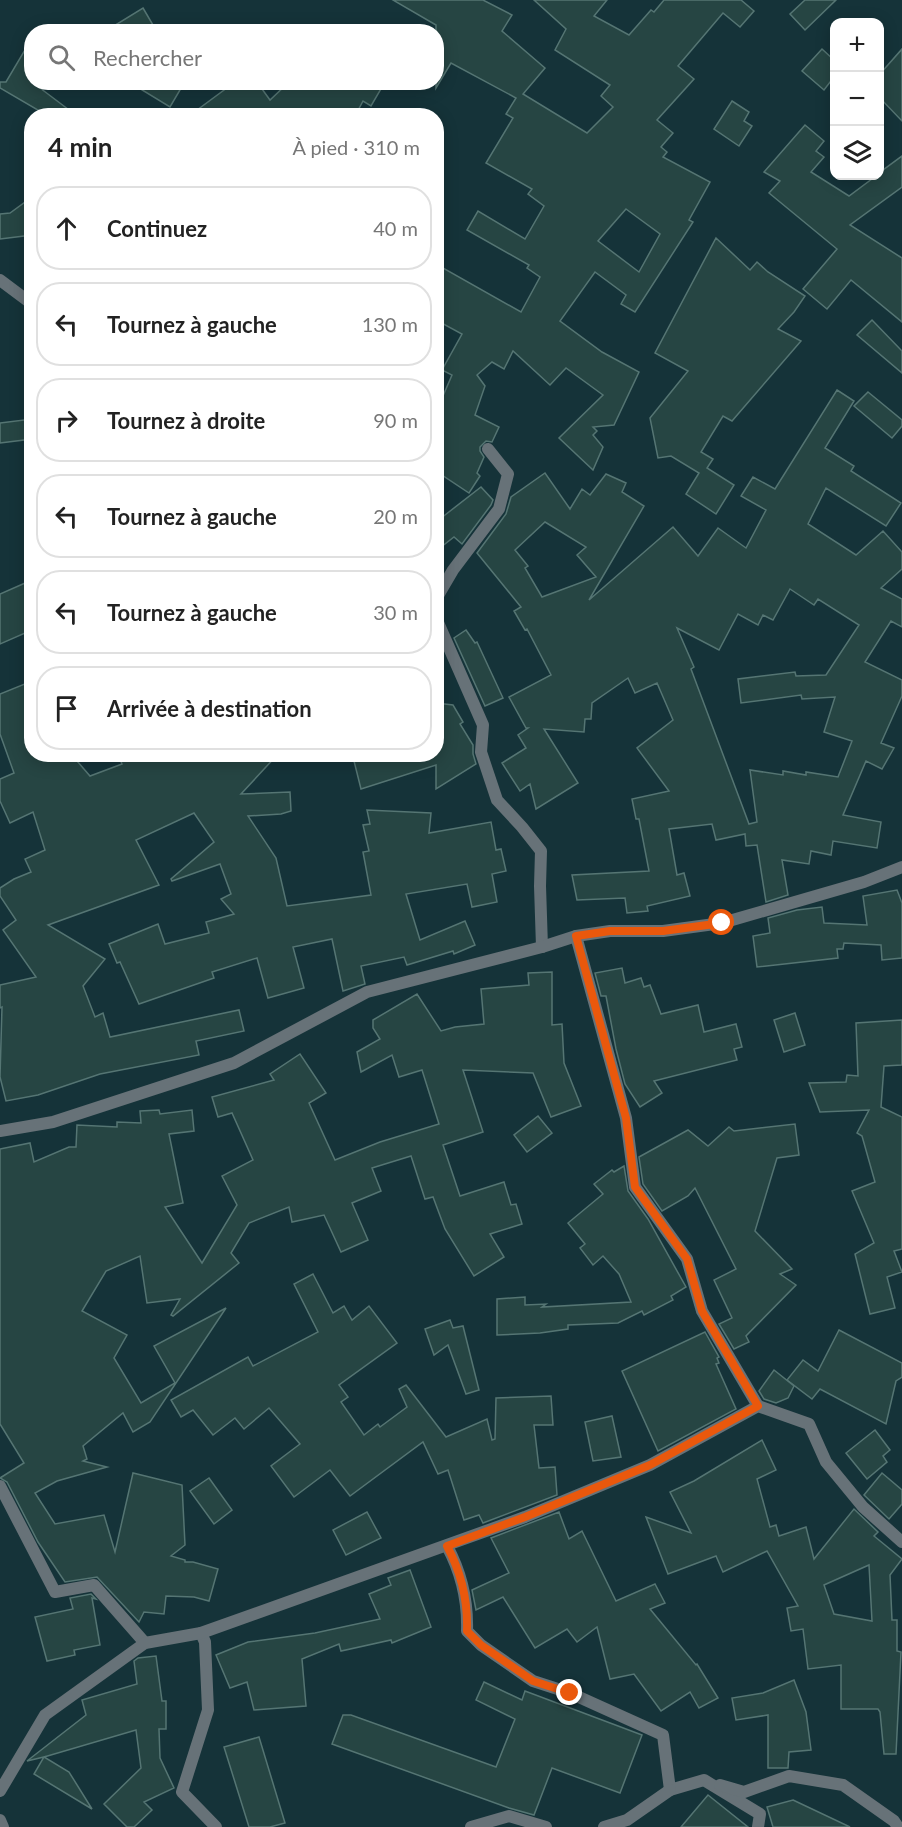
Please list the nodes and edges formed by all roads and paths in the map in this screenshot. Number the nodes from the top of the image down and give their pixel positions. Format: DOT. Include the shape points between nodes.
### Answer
graph roads {
  1 [pos="0,280"];
  2 [pos="24,298"];
  3 [pos="488,449"];
  4 [pos="444,585"];
  5 [pos="444,636"];
  6 [pos="902,867"];
  7 [pos="576,936"];
  8 [pos="542,947"];
  9 [pos="0,1131"];
  10 [pos="758,1406"];
  11 [pos="0,1486"];
  12 [pos="902,1542"];
  13 [pos="447,1546"];
  14 [pos="201,1633"];
  15 [pos="145,1643"];
  16 [pos="704,1780"];
  17 [pos="670,1790"];
  18 [pos="0,1791"];
  19 [pos="0,1820"];
  20 [pos="3,1827"];
  21 [pos="216,1827"];
  22 [pos="471,1827"];
  23 [pos="546,1827"];
  24 [pos="604,1827"];
  25 [pos="758,1827"];
  26 [pos="898,1827"];
  1 -- 2 [label="street"];
  3 -- 4 [label="street" via="508,474 499,509"];
  5 -- 8 [label="street" via="483,724 481,752 497,800 541,852"];
  6 -- 7 [label="street" via="864,882 722,923"];
  7 -- 8 [label="street"];
  7 -- 10 [label="street" via="626,1118 635,1187 687,1259 702,1311"];
  8 -- 9 [label="street" via="367,992 234,1063 53,1122"];
  10 -- 12 [label="street" via="809,1424 826,1462 863,1507"];
  10 -- 13 [label="street" via="650,1465"];
  11 -- 15 [label="street" via="55,1592 94,1585"];
  13 -- 14 [label="street"];
  13 -- 17 [label="street" via="457,1565 468,1612 467,1631 533,1681 570,1693 663,1735"];
  14 -- 15 [label="street"];
  14 -- 21 [label="street" via="205,1642 208,1710 182,1792"];
  15 -- 18 [label="street" via="45,1715"];
  16 -- 17 [label="street"];
  16 -- 25 [label="street" via="760,1814"];
  16 -- 26 [label="street" via="744,1792 789,1776 843,1785"];
  17 -- 24 [label="street" via="627,1820"];
  19 -- 20 [label="street"];
  22 -- 23 [label="street" via="509,1816"];
}
